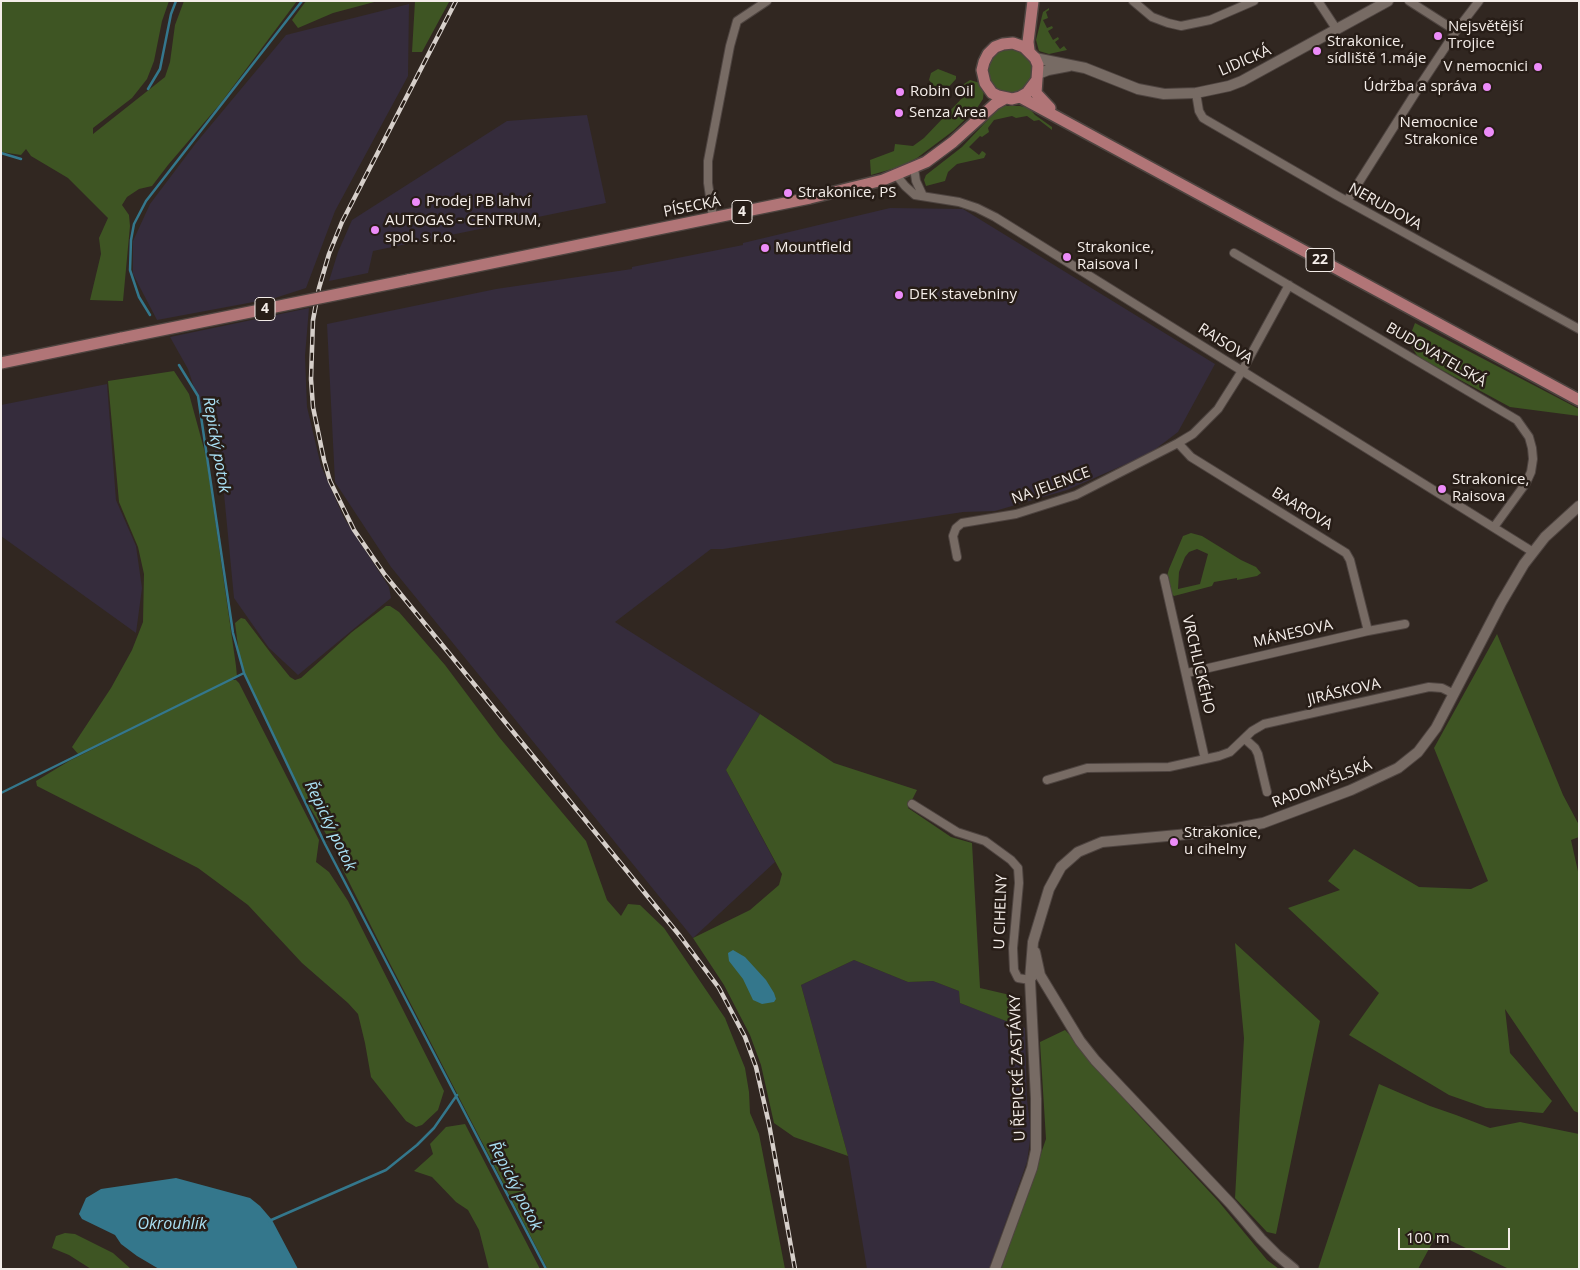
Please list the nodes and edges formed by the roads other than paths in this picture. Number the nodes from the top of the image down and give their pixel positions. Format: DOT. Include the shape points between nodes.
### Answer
graph roads {
  1 [pos="767,1"];
  2 [pos="1133,1"];
  3 [pos="1254,1"];
  4 [pos="1318,1"];
  5 [pos="1409,1"];
  6 [pos="1479,1"];
  7 [pos="1386,2"];
  8 [pos="1032,5"];
  9 [pos="1337,30"];
  10 [pos="1456,31"];
  11 [pos="1013,43"];
  12 [pos="1032,54"];
  13 [pos="1074,66"];
  14 [pos="1037,77"];
  15 [pos="988,88"];
  16 [pos="1196,93"];
  17 [pos="1020,97"];
  18 [pos="1004,98"];
  19 [pos="1062,119"];
  20 [pos="968,128"];
  21 [pos="914,168"];
  22 [pos="897,176"];
  23 [pos="923,196"];
  24 [pos="1347,201"];
  25 [pos="712,213"];
  26 [pos="1234,253"];
  27 [pos="1289,285"];
  28 [pos="1578,328"];
  29 [pos="1,363"];
  30 [pos="1242,371"];
  31 [pos="1579,400"];
  32 [pos="1178,443"];
  33 [pos="1579,506"];
  34 [pos="1494,527"];
  35 [pos="1533,552"];
  36 [pos="957,557"];
  37 [pos="1164,578"];
  38 [pos="1405,624"];
  39 [pos="1368,631"];
  40 [pos="1187,673"];
  41 [pos="1454,694"];
  42 [pos="1245,738"];
  43 [pos="1205,759"];
  44 [pos="1047,780"];
  45 [pos="1267,792"];
  46 [pos="912,804"];
  47 [pos="1033,942"];
  48 [pos="1040,975"];
  49 [pos="1030,980"];
  50 [pos="994,1269"];
  51 [pos="1294,1269"];
  1 -- 25 [label="street, PÍSECKÁ" via="737,20 724,70 708,161"];
  2 -- 3 [label="street" via="1152,17 1181,26 1210,20"];
  4 -- 9 [label="street"];
  5 -- 10 [label="street"];
  6 -- 10 [label="street"];
  7 -- 9 [label="main road, LIDICKÁ"];
  8 -- 11 [label="main road" via="1023,31"];
  8 -- 12 [label="main road" via="1028,42"];
  9 -- 16 [label="main road, LIDICKÁ" via="1242,81"];
  10 -- 24 [label="street"];
  11 -- 12 [label="main road"];
  11 -- 15 [label="main road" via="995,47 988,54 982,70"];
  12 -- 13 [label="main road, LIDICKÁ"];
  12 -- 14 [label="main road" via="1038,65"];
  13 -- 14 [label="main road, LIDICKÁ" via="1048,70"];
  13 -- 16 [label="main road, LIDICKÁ" via="1138,89 1164,94"];
  14 -- 17 [label="main road" via="1027,93"];
  14 -- 19 [label="main road, 22" via="1035,88 1038,97"];
  15 -- 18 [label="main road"];
  15 -- 20 [label="main road, PÍSECKÁ / 4" via="985,103"];
  16 -- 24 [label="street, NERUDOVA" via="1203,118"];
  17 -- 18 [label="main road"];
  17 -- 19 [label="main road, 22"];
  18 -- 20 [label="main road, PÍSECKÁ / 4"];
  19 -- 31 [label="main road, 22"];
  20 -- 21 [label="main road, PÍSECKÁ / 4" via="941,152"];
  21 -- 22 [label="main road, PÍSECKÁ / 4"];
  21 -- 23 [label="street"];
  22 -- 23 [label="street, RAISOVA" via="909,191"];
  22 -- 25 [label="main road, PÍSECKÁ / 4" via="837,192"];
  23 -- 30 [label="street, RAISOVA" via="968,205 995,217"];
  24 -- 28 [label="street, NERUDOVA"];
  25 -- 29 [label="main road, PÍSECKÁ / 4, bridge" via="408,280"];
  26 -- 27 [label="street, BUDOVATELSKÁ"];
  27 -- 30 [label="street, NA JELENCE"];
  27 -- 34 [label="street, BUDOVATELSKÁ" via="1511,416 1524,428 1532,448 1531,472"];
  30 -- 32 [label="street, NA JELENCE" via="1211,417"];
  30 -- 34 [label="street, RAISOVA"];
  32 -- 36 [label="street, NA JELENCE" via="1076,495 1016,514 962,523 954,536"];
  32 -- 39 [label="street, BAAROVA" via="1191,457 1346,553"];
  33 -- 35 [label="main road, RADOMYŠLSKÁ"];
  34 -- 35 [label="street, RAISOVA"];
  35 -- 41 [label="main road, RADOMYŠLSKÁ" via="1509,589"];
  37 -- 40 [label="street, VRCHLICKÉHO"];
  38 -- 39 [label="street, MÁNESOVA"];
  39 -- 40 [label="street, MÁNESOVA"];
  40 -- 43 [label="street, VRCHLICKÉHO"];
  41 -- 42 [label="street, JIRÁSKOVA" via="1442,688 1429,687 1264,724"];
  41 -- 47 [label="main road, RADOMYŠLSKÁ" via="1436,728 1418,752 1398,768 1352,790 1263,823 1221,832 1102,842 1078,852 1054,878"];
  42 -- 43 [label="street, JIRÁSKOVA" via="1225,755"];
  42 -- 45 [label="street" via="1258,754"];
  43 -- 44 [label="street, JIRÁSKOVA" via="1169,767 1087,768"];
  46 -- 49 [label="street, U CIHELNY" via="957,832 985,841 1018,868 1014,970 1018,978"];
  47 -- 48 [label="main road"];
  47 -- 49 [label="main road, RADOMYŠLSKÁ"];
  48 -- 49 [label="street"];
  48 -- 51 [label="main road" via="1095,1060 1261,1239"];
  49 -- 50 [label="main road, U ŘEPICKÉ ZASTÁVKY" via="1036,1150"];
}
